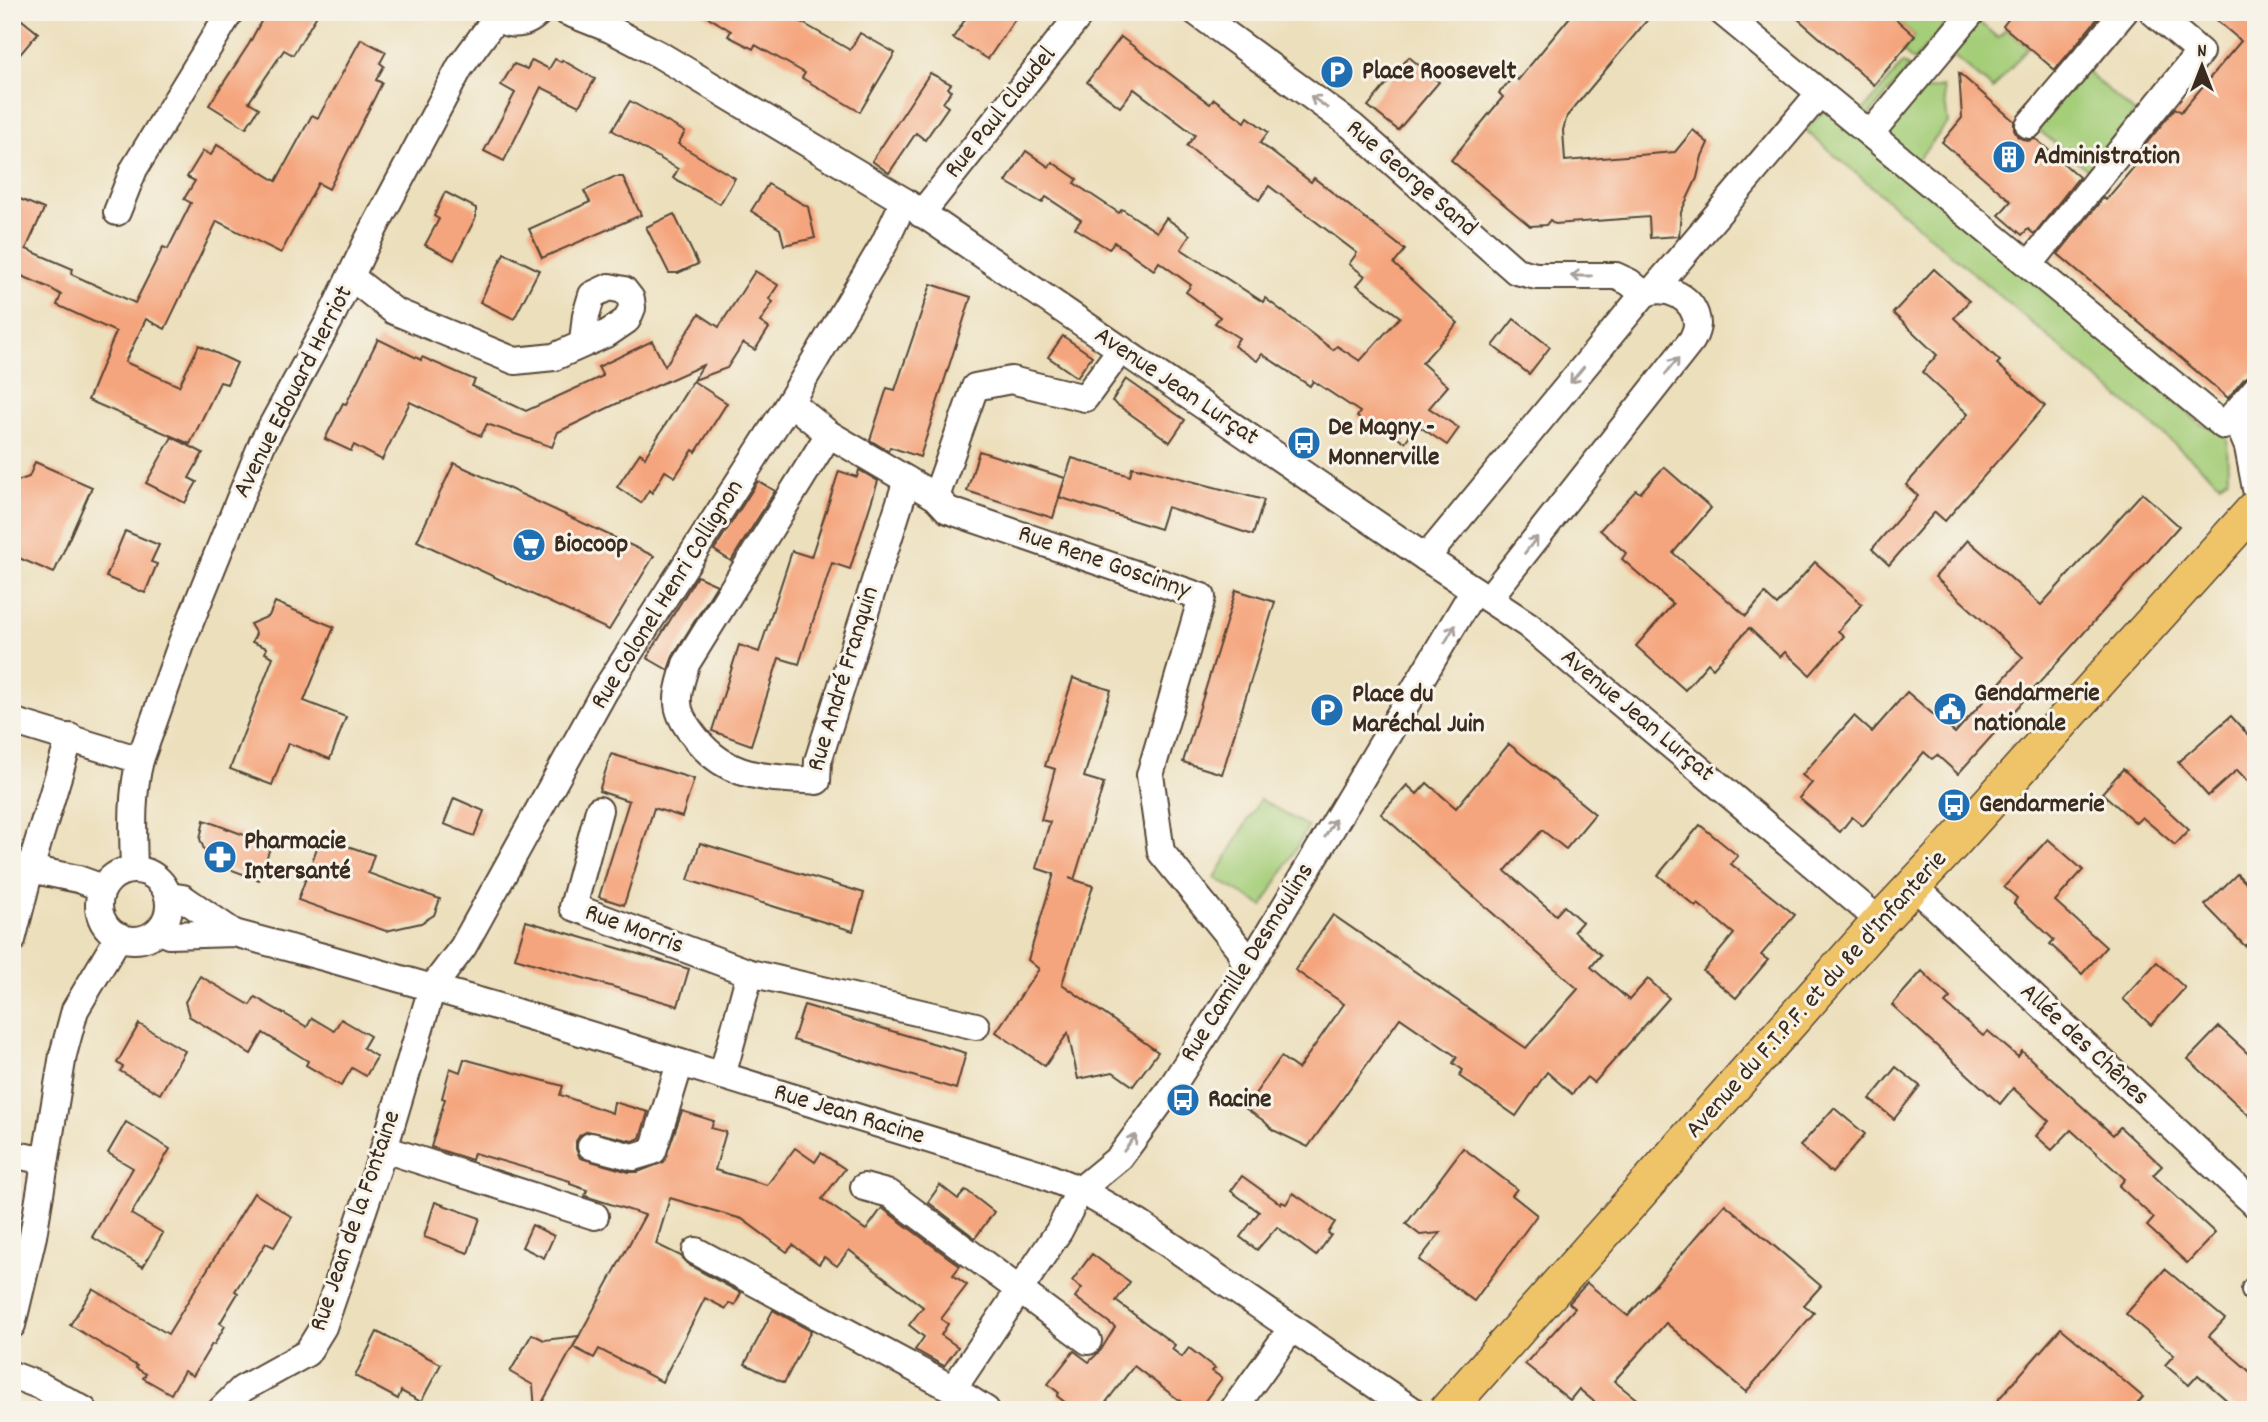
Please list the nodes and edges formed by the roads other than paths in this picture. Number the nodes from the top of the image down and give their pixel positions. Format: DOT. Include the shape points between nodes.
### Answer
graph roads {
  1 [pos="229,12"];
  2 [pos="539,12"];
  3 [pos="567,12"];
  4 [pos="1082,12"];
  5 [pos="1196,12"];
  6 [pos="1722,12"];
  7 [pos="1972,12"];
  8 [pos="2124,12"];
  9 [pos="2153,12"];
  10 [pos="494,15"];
  11 [pos="1820,93"];
  12 [pos="2029,125"];
  13 [pos="1870,134"];
  14 [pos="912,208"];
  15 [pos="117,212"];
  16 [pos="2029,265"];
  17 [pos="352,277"];
  18 [pos="1649,291"];
  19 [pos="583,342"];
  20 [pos="1121,349"];
  21 [pos="2256,389"];
  22 [pos="790,402"];
  23 [pos="2234,414"];
  24 [pos="829,434"];
  25 [pos="907,480"];
  26 [pos="936,497"];
  27 [pos="2253,512"];
  28 [pos="1426,558"];
  29 [pos="1482,594"];
  30 [pos="12,721"];
  31 [pos="70,737"];
  32 [pos="140,760"];
  33 [pos="599,810"];
  34 [pos="30,869"];
  35 [pos="134,869"];
  36 [pos="1913,885"];
  37 [pos="103,888"];
  38 [pos="169,896"];
  39 [pos="1880,921"];
  40 [pos="159,930"];
  41 [pos="234,933"];
  42 [pos="118,936"];
  43 [pos="12,940"];
  44 [pos="1247,970"];
  45 [pos="750,973"];
  46 [pos="432,988"];
  47 [pos="976,1026"];
  48 [pos="680,1063"];
  49 [pos="722,1076"];
  50 [pos="591,1146"];
  51 [pos="384,1149"];
  52 [pos="12,1154"];
  53 [pos="45,1161"];
  54 [pos="864,1187"];
  55 [pos="1080,1189"];
  56 [pos="2256,1205"];
  57 [pos="595,1216"];
  58 [pos="22,1233"];
  59 [pos="696,1251"];
  60 [pos="1019,1292"];
  61 [pos="12,1325"];
  62 [pos="1292,1328"];
  63 [pos="1088,1341"];
  64 [pos="12,1375"];
  65 [pos="953,1389"];
  66 [pos="84,1410"];
  67 [pos="221,1410"];
  68 [pos="986,1410"];
  69 [pos="1233,1410"];
  70 [pos="1412,1410"];
  71 [pos="1447,1410"];
  1 -- 15 [label="street" via="134,169"];
  2 -- 10 [label="street" via="525,23 515,24"];
  3 -- 14 [label="street, Avenue Jean Lurçat" via="660,55"];
  4 -- 14 [label="street, Rue Paul Claudel"];
  18 -- 5 [label="street, Rue George Sand, one-way" via="1616,276 1535,276 1516,271 1352,126"];
  6 -- 11 [label="street"];
  7 -- 13 [label="street"];
  8 -- 12 [label="street"];
  9 -- 16 [label="street" via="2200,52"];
  10 -- 17 [label="street, Avenue Edouard Herriot" via="460,67"];
  11 -- 13 [label="street"];
  11 -- 18 [label="street"];
  13 -- 16 [label="street"];
  14 -- 20 [label="street, Avenue Jean Lurçat"];
  14 -- 22 [label="street, Rue Colonel Henri Collignon" via="884,244"];
  16 -- 23 [label="street" via="2224,426"];
  17 -- 19 [label="street" via="394,311 514,361 554,357"];
  17 -- 32 [label="street, Avenue Edouard Herriot" via="262,444"];
  18 -- 28 [label="street, one-way"];
  29 -- 18 [label="street, one-way" via="1692,340 1697,325 1683,299 1668,289"];
  20 -- 26 [label="street" via="1085,398 1012,380 975,387"];
  20 -- 28 [label="street, Avenue Jean Lurçat"];
  21 -- 23 [label="street"];
  22 -- 24 [label="street"];
  22 -- 46 [label="street, Rue Colonel Henri Collignon" via="604,692 463,947"];
  23 -- 27 [label="street" via="2248,447"];
  24 -- 25 [label="street"];
  24 -- 25 [label="street, Rue André Franquin" via="686,664 678,702 685,724 721,764 760,777 817,781 818,761"];
  25 -- 26 [label="street"];
  26 -- 44 [label="street, Rue Rene Goscinny" via="948,510 1202,597 1150,775 1161,852 1239,948"];
  27 -- 36 [label="main road, Avenue du F.T.P.F. et du 8e d'Infanterie"];
  28 -- 29 [label="street, Avenue Jean Lurçat"];
  29 -- 39 [label="street, Avenue Jean Lurçat" via="1528,625"];
  44 -- 29 [label="street, Rue Camille Desmoulins, one-way"];
  30 -- 31 [label="street"];
  31 -- 32 [label="street"];
  31 -- 34 [label="street"];
  32 -- 35 [label="street, Avenue Edouard Herriot" via="135,778"];
  33 -- 45 [label="street, Rue Morris" via="573,907"];
  34 -- 37 [label="street"];
  34 -- 43 [label="street"];
  35 -- 37 [label="street" via="116,874"];
  35 -- 38 [label="street" via="162,882"];
  36 -- 39 [label="main road, Avenue du F.T.P.F. et du 8e d'Infanterie"];
  36 -- 56 [label="street, Allée des Chênes"];
  37 -- 42 [label="street" via="100,915"];
  38 -- 40 [label="street" via="168,914"];
  38 -- 41 [label="street, Rue Jean Racine" via="183,898"];
  39 -- 71 [label="main road, Avenue du F.T.P.F. et du 8e d'Infanterie"];
  40 -- 41 [label="street, Rue Jean Racine" via="169,935"];
  40 -- 42 [label="street" via="146,938"];
  41 -- 46 [label="street, Rue Jean Racine"];
  42 -- 53 [label="street" via="75,1010"];
  55 -- 44 [label="street, Rue Camille Desmoulins, one-way" via="1120,1157"];
  45 -- 47 [label="street, Rue Morris"];
  45 -- 49 [label="street"];
  46 -- 48 [label="street, Rue Jean Racine"];
  46 -- 51 [label="street, Rue Jean de la Fontaine"];
  48 -- 49 [label="street, Rue Jean Racine"];
  48 -- 50 [label="street" via="653,1151 633,1157"];
  49 -- 55 [label="street, Rue Jean Racine"];
  51 -- 57 [label="street"];
  51 -- 67 [label="street, Rue Jean de la Fontaine" via="323,1327 307,1353 242,1389"];
  52 -- 53 [label="street"];
  53 -- 58 [label="street"];
  54 -- 60 [label="street" via="890,1194"];
  55 -- 60 [label="street, Rue Camille Desmoulins"];
  55 -- 62 [label="street, Rue Jean Racine" via="1139,1223"];
  58 -- 61 [label="street"];
  59 -- 65 [label="street"];
  60 -- 63 [label="street"];
  60 -- 65 [label="street, Rue Camille Desmoulins"];
  62 -- 69 [label="street"];
  62 -- 70 [label="street, Rue Jean Racine"];
  64 -- 66 [label="street"];
  65 -- 68 [label="street"];
}
